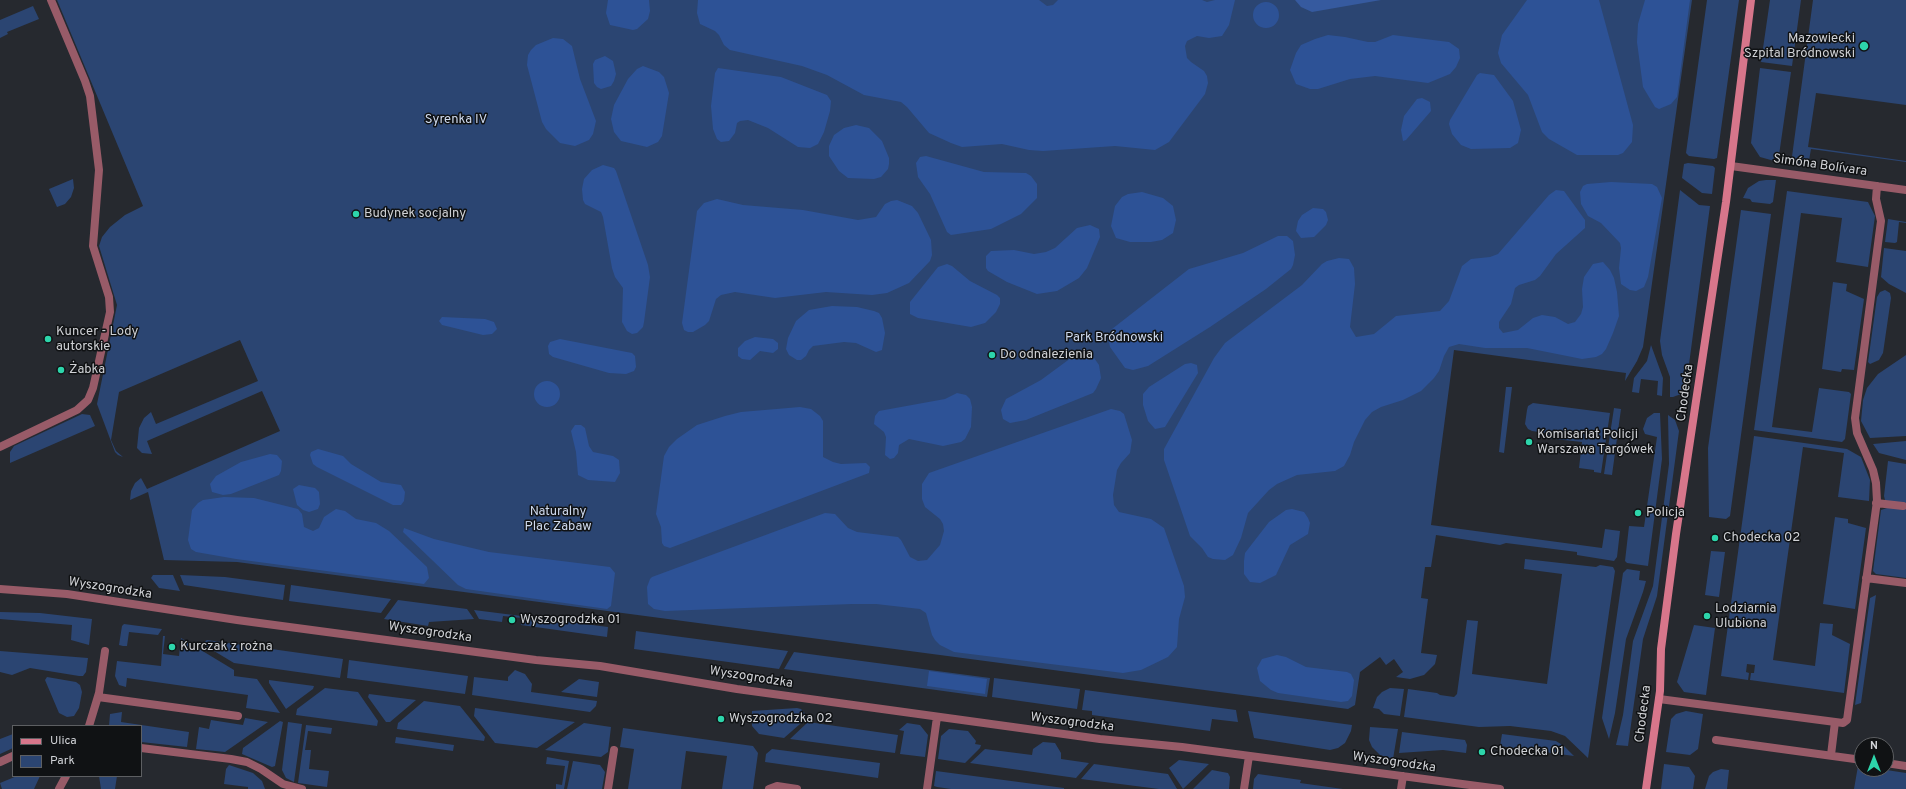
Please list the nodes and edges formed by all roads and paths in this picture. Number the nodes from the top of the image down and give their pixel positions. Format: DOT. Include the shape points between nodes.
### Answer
graph roads {
  1 [pos="52,0"];
  2 [pos="1751,0"];
  3 [pos="1732,166"];
  4 [pos="1877,186"];
  5 [pos="1906,190"];
  6 [pos="0,447"];
  7 [pos="1876,503"];
  8 [pos="1903,506"];
  9 [pos="1866,578"];
  10 [pos="1906,583"];
  11 [pos="0,590"];
  12 [pos="105,652"];
  13 [pos="98,697"];
  14 [pos="1659,699"];
  15 [pos="238,716"];
  16 [pos="937,716"];
  17 [pos="1835,722"];
  18 [pos="90,725"];
  19 [pos="1716,740"];
  20 [pos="142,748"];
  21 [pos="614,750"];
  22 [pos="1831,755"];
  23 [pos="12,756"];
  24 [pos="1249,756"];
  25 [pos="1854,759"];
  26 [pos="0,762"];
  27 [pos="1894,764"];
  28 [pos="1906,766"];
  29 [pos="1403,776"];
  30 [pos="65,777"];
  31 [pos="59,789"];
  32 [pos="302,789"];
  33 [pos="608,789"];
  34 [pos="769,789"];
  35 [pos="797,789"];
  36 [pos="927,789"];
  37 [pos="1244,789"];
  38 [pos="1401,789"];
  39 [pos="1500,789"];
  40 [pos="1646,789"];
  1 -- 6 [label="street" via="90,96 99,170 93,246 109,297 110,312 88,400 69,414"];
  2 -- 3 [label="street, Chodecka"];
  3 -- 4 [label="street, Simóna Bolívara"];
  3 -- 14 [label="street, Chodecka" via="1678,520 1661,648"];
  4 -- 5 [label="street, Simóna Bolívara"];
  4 -- 7 [label="street" via="1876,199 1881,220 1855,418 1857,433 1873,470 1877,488"];
  7 -- 8 [label="street"];
  7 -- 9 [label="street"];
  9 -- 10 [label="street"];
  9 -- 17 [label="street" via="1847,720 1843,723"];
  11 -- 16 [label="street, Wyszogrodzka" via="75,595 245,621 600,666 738,689"];
  12 -- 13 [label="street"];
  13 -- 15 [label="street"];
  13 -- 18 [label="street"];
  14 -- 17 [label="street"];
  14 -- 40 [label="street, Chodecka"];
  16 -- 24 [label="street, Wyszogrodzka" via="1100,739"];
  16 -- 36 [label="street"];
  17 -- 22 [label="street"];
  19 -- 22 [label="street"];
  20 -- 32 [label="street" via="246,762 283,784"];
  21 -- 33 [label="street"];
  22 -- 25 [label="street"];
  23 -- 26 [label="street"];
  24 -- 29 [label="street, Wyszogrodzka"];
  24 -- 37 [label="street"];
  27 -- 28 [label="street"];
  29 -- 38 [label="street"];
  29 -- 39 [label="street, Wyszogrodzka"];
  30 -- 31 [label="street"];
  34 -- 35 [label="street" via="777,786"];
}
